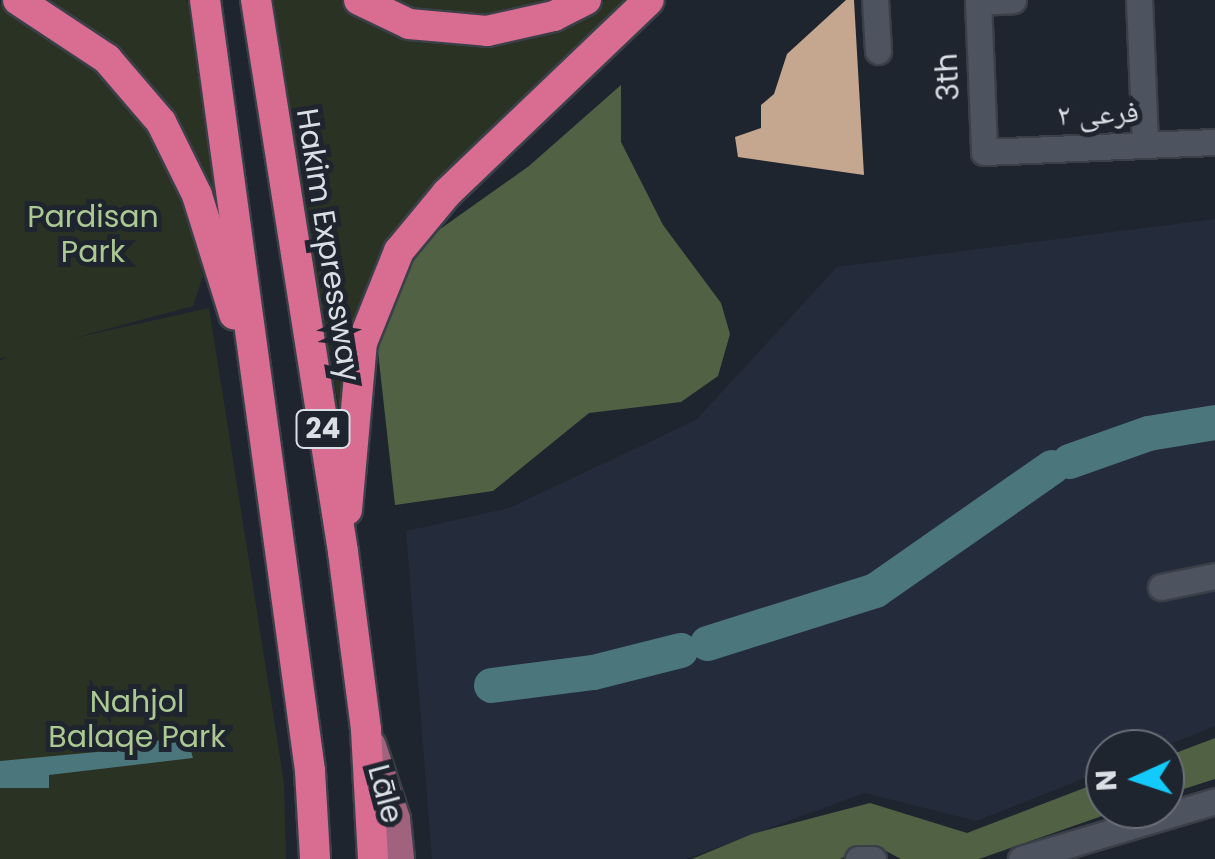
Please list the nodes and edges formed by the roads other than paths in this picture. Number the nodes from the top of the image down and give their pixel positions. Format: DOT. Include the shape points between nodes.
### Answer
graph roads {
  1 [pos="18,0"];
  2 [pos="204,0"];
  3 [pos="256,0"];
  4 [pos="360,0"];
  5 [pos="586,0"];
  6 [pos="649,0"];
  7 [pos="875,0"];
  8 [pos="1013,0"];
  9 [pos="1138,0"];
  10 [pos="978,1"];
  11 [pos="878,52"];
  12 [pos="1215,142"];
  13 [pos="1145,145"];
  14 [pos="984,152"];
  15 [pos="262,399"];
  16 [pos="343,552"];
  17 [pos="1215,576"];
  18 [pos="1161,588"];
  19 [pos="366,730"];
  20 [pos="310,771"];
  21 [pos="1215,801"];
  22 [pos="1074,851"];
  23 [pos="306,859"];
  24 [pos="315,859"];
  25 [pos="373,859"];
  26 [pos="398,859"];
  27 [pos="858,859"];
  28 [pos="873,859"];
  29 [pos="1021,859"];
  1 -- 15 [label="highway" via="107,59 161,122 196,195"];
  2 -- 15 [label="highway, 24"];
  3 -- 16 [label="highway, Hakim Expressway / 24"];
  4 -- 5 [label="highway" via="409,24 487,31 554,16"];
  6 -- 16 [label="highway" via="447,193 399,251 362,343"];
  7 -- 11 [label="street"];
  8 -- 10 [label="street"];
  9 -- 13 [label="street"];
  10 -- 14 [label="street, 3th"];
  12 -- 13 [label="street, فرعی ۲"];
  13 -- 14 [label="street, فرعی ۲"];
  15 -- 20 [label="highway, 24"];
  16 -- 19 [label="highway, Hakim Expressway / 24"];
  17 -- 18 [label="street"];
  19 -- 25 [label="highway, Hakim Expressway / 24"];
  19 -- 26 [label="main road, Lāle" via="395,819"];
  20 -- 23 [label="street"];
  20 -- 24 [label="highway, 24"];
  21 -- 22 [label="street"];
  22 -- 29 [label="street"];
  27 -- 28 [label="street"];
}
